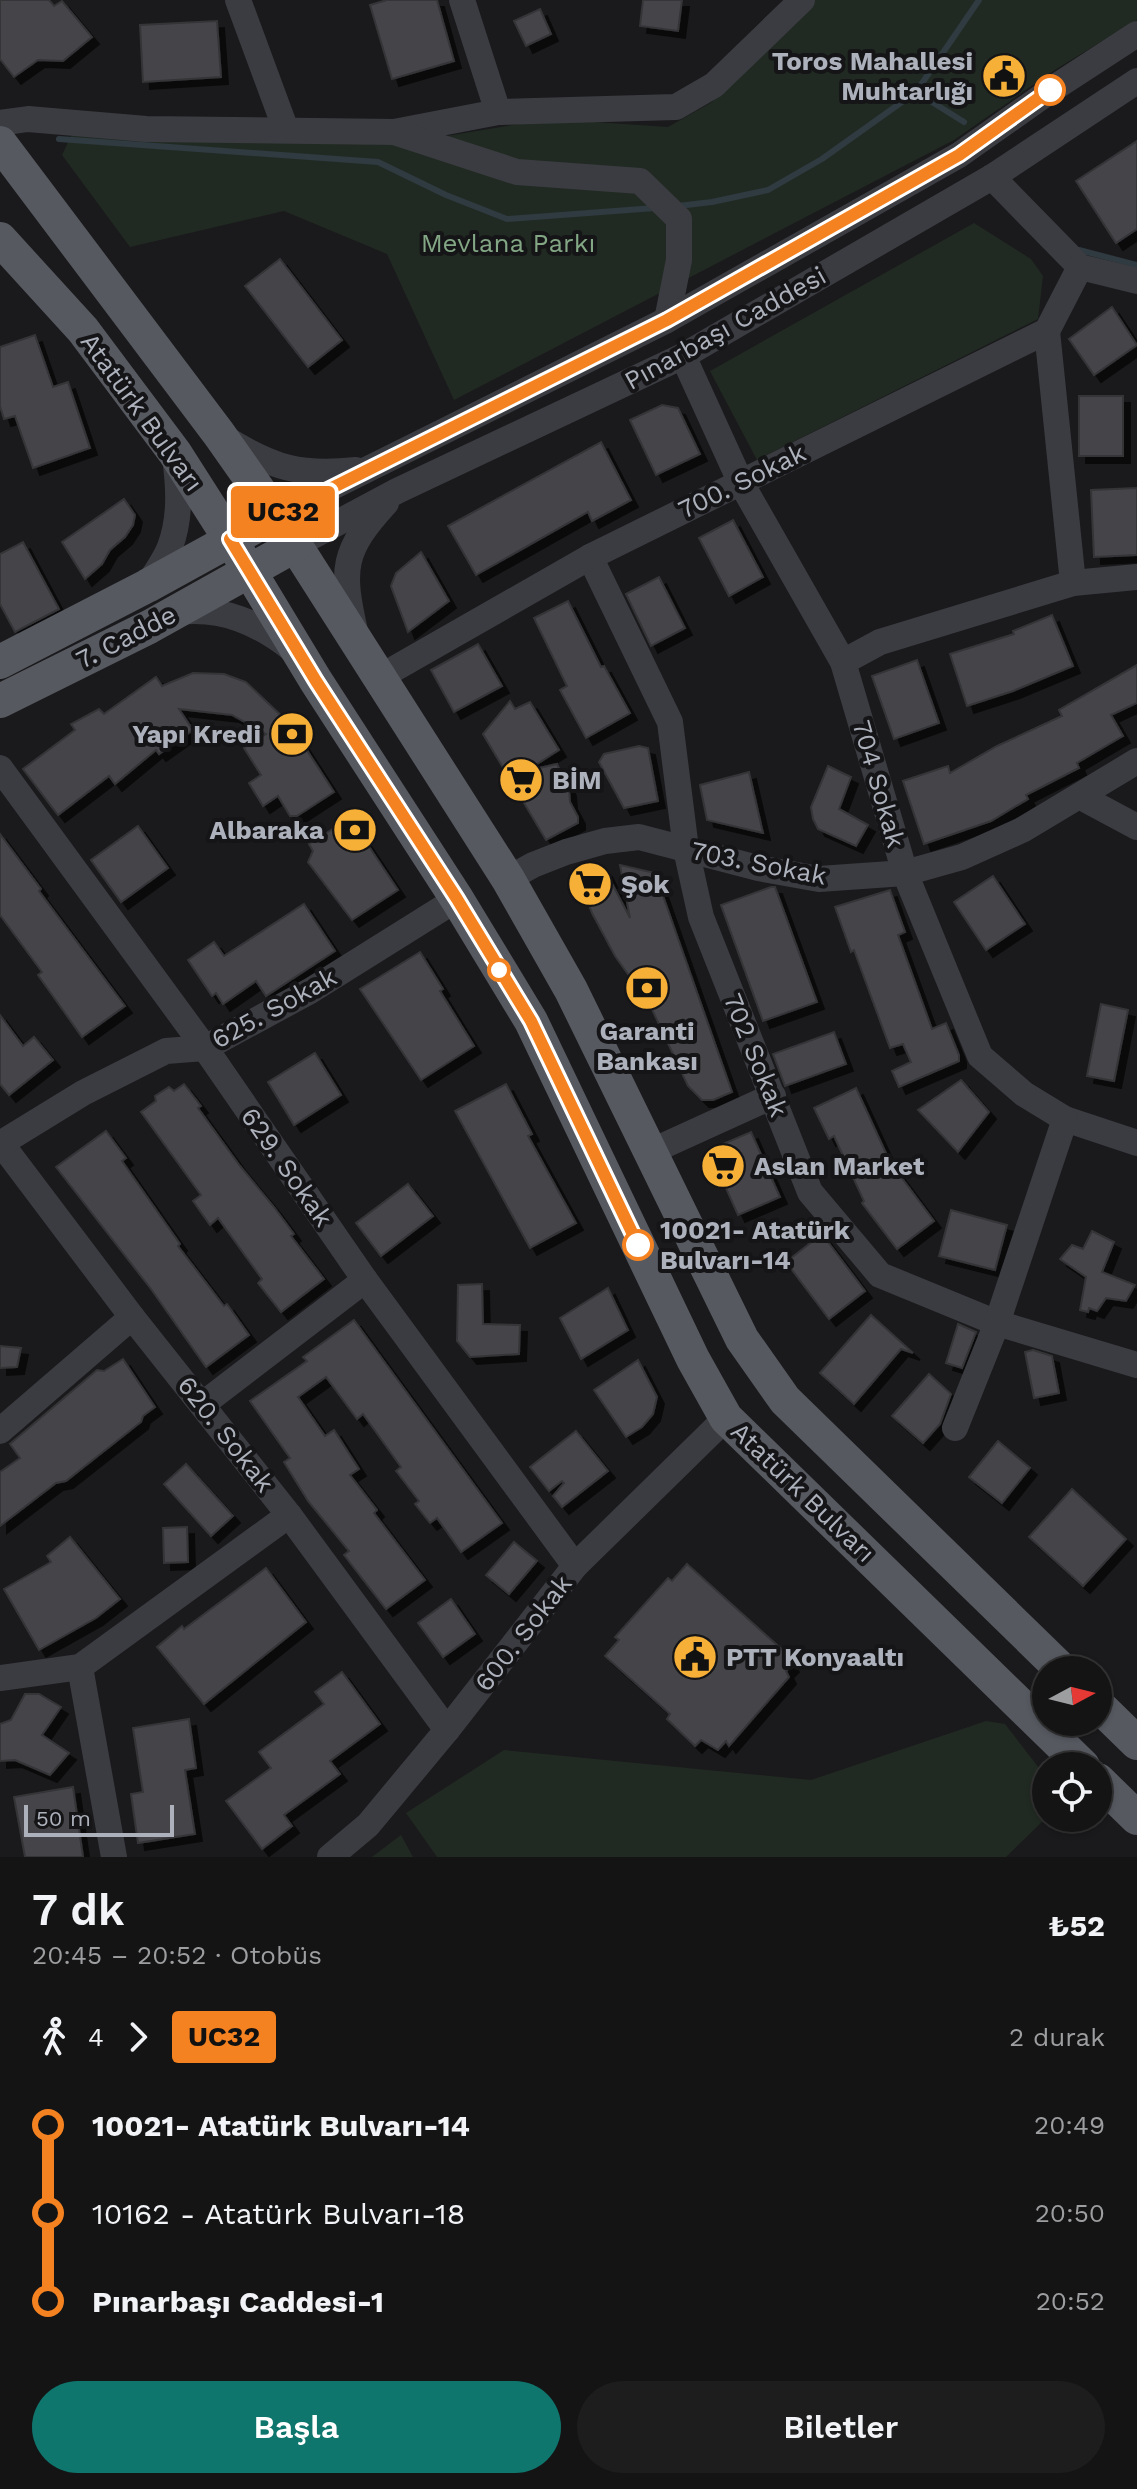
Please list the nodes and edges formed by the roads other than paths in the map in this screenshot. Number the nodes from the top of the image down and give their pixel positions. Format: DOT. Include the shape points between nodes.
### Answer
graph roads {
  1 [pos="238,0"];
  2 [pos="462,0"];
  3 [pos="802,0"];
  4 [pos="1137,34"];
  5 [pos="1137,81"];
  6 [pos="498,112"];
  7 [pos="0,123"];
  8 [pos="286,130"];
  9 [pos="394,132"];
  10 [pos="0,143"];
  11 [pos="992,177"];
  12 [pos="0,239"];
  13 [pos="1080,267"];
  14 [pos="1137,281"];
  15 [pos="667,320"];
  16 [pos="1047,331"];
  17 [pos="683,356"];
  18 [pos="219,434"];
  19 [pos="175,453"];
  20 [pos="367,469"];
  21 [pos="740,481"];
  22 [pos="397,491"];
  23 [pos="276,515"];
  24 [pos="230,539"];
  25 [pos="296,545"];
  26 [pos="590,557"];
  27 [pos="250,571"];
  28 [pos="1137,577"];
  29 [pos="1073,583"];
  30 [pos="147,586"];
  31 [pos="175,613"];
  32 [pos="358,642"];
  33 [pos="302,658"];
  34 [pos="0,662"];
  35 [pos="843,662"];
  36 [pos="380,677"];
  37 [pos="0,701"];
  38 [pos="1137,761"];
  39 [pos="0,768"];
  40 [pos="1081,797"];
  41 [pos="1137,827"];
  42 [pos="686,849"];
  43 [pos="905,873"];
  44 [pos="508,879"];
  45 [pos="457,899"];
  46 [pos="205,1048"];
  47 [pos="773,1096"];
  48 [pos="1065,1119"];
  49 [pos="1137,1142"];
  50 [pos="0,1143"];
  51 [pos="652,1151"];
  52 [pos="365,1280"];
  53 [pos="132,1317"];
  54 [pos="997,1323"];
  55 [pos="1137,1365"];
  56 [pos="203,1404"];
  57 [pos="726,1418"];
  58 [pos="955,1428"];
  59 [pos="0,1431"];
  60 [pos="289,1515"];
  61 [pos="575,1566"];
  62 [pos="1048,1656"];
  63 [pos="80,1667"];
  64 [pos="0,1678"];
  65 [pos="1112,1719"];
  66 [pos="447,1730"];
  67 [pos="1137,1743"];
  68 [pos="1069,1752"];
  69 [pos="1112,1794"];
  70 [pos="1137,1818"];
  71 [pos="114,1857"];
  72 [pos="330,1857"];
  1 -- 8 [label="street"];
  2 -- 6 [label="street"];
  3 -- 6 [label="street" via="714,85 676,107"];
  4 -- 15 [label="street, Pınarbaşı Caddesi" via="959,155"];
  5 -- 11 [label="street, Pınarbaşı Caddesi"];
  6 -- 9 [label="street"];
  7 -- 8 [label="street" via="28,119 146,129"];
  8 -- 9 [label="street"];
  9 -- 15 [label="street" via="517,172 640,181 679,219 679,260"];
  10 -- 18 [label="main road, Atatürk Bulvarı"];
  11 -- 13 [label="street"];
  11 -- 17 [label="street, Pınarbaşı Caddesi"];
  12 -- 19 [label="main road, Atatürk Bulvarı" via="83,330"];
  13 -- 14 [label="street"];
  13 -- 16 [label="street"];
  15 -- 20 [label="street, Pınarbaşı Caddesi"];
  16 -- 21 [label="street, 700. Sokak"];
  16 -- 29 [label="street"];
  17 -- 21 [label="street, 704 Sokak"];
  17 -- 22 [label="street, Pınarbaşı Caddesi"];
  18 -- 20 [label="street" via="249,453 295,470"];
  18 -- 23 [label="main road, Atatürk Bulvarı"];
  19 -- 24 [label="main road, Atatürk Bulvarı"];
  19 -- 30 [label="street" via="176,522 170,548"];
  20 -- 23 [label="street, Pınarbaşı Caddesi"];
  21 -- 26 [label="street, 700. Sokak"];
  21 -- 35 [label="street, 704 Sokak"];
  22 -- 25 [label="street, Pınarbaşı Caddesi"];
  22 -- 32 [label="street" via="366,526 347,561"];
  23 -- 24 [label="main road, 7. Cadde"];
  23 -- 25 [label="main road, Atatürk Bulvarı"];
  24 -- 27 [label="main road, Atatürk Bulvarı"];
  24 -- 30 [label="main road, 7. Cadde"];
  25 -- 27 [label="main road, 7. Cadde"];
  25 -- 32 [label="main road, Atatürk Bulvarı"];
  26 -- 36 [label="street, 700. Sokak"];
  26 -- 42 [label="street, 702 Sokak" via="670,722"];
  27 -- 31 [label="main road, 7. Cadde"];
  27 -- 33 [label="main road, Atatürk Bulvarı"];
  28 -- 29 [label="street"];
  29 -- 35 [label="street" via="880,642"];
  30 -- 34 [label="main road, 7. Cadde"];
  31 -- 33 [label="street" via="214,611 246,620"];
  31 -- 37 [label="main road, 7. Cadde"];
  32 -- 36 [label="main road, Atatürk Bulvarı"];
  33 -- 45 [label="main road, Atatürk Bulvarı"];
  35 -- 43 [label="street, 704 Sokak"];
  36 -- 44 [label="main road, Atatürk Bulvarı"];
  38 -- 40 [label="street, 703. Sokak"];
  39 -- 46 [label="street, 629. Sokak"];
  40 -- 41 [label="street"];
  40 -- 43 [label="street, 703. Sokak" via="962,857"];
  42 -- 43 [label="street, 703. Sokak" via="819,879"];
  42 -- 44 [label="street, 703. Sokak" via="639,837 605,841 555,856"];
  42 -- 47 [label="street, 702 Sokak" via="701,917"];
  43 -- 48 [label="street, 704 Sokak" via="980,1056 1024,1094"];
  44 -- 51 [label="main road, Atatürk Bulvarı"];
  45 -- 46 [label="street, 625. Sokak" via="310,991"];
  45 -- 57 [label="main road, Atatürk Bulvarı" via="531,1021"];
  46 -- 50 [label="street, 625. Sokak" via="166,1051"];
  46 -- 52 [label="street, 629. Sokak"];
  47 -- 51 [label="street"];
  47 -- 54 [label="street, 702 Sokak" via="810,1192 880,1275"];
  48 -- 49 [label="street, 704 Sokak"];
  48 -- 54 [label="street"];
  50 -- 53 [label="street, 620. Sokak"];
  51 -- 62 [label="main road, Atatürk Bulvarı" via="742,1339 785,1400"];
  52 -- 56 [label="street"];
  52 -- 61 [label="street, 629. Sokak"];
  53 -- 56 [label="street, 620. Sokak"];
  53 -- 59 [label="street"];
  54 -- 55 [label="street, 702 Sokak"];
  54 -- 58 [label="street"];
  56 -- 60 [label="street, 620. Sokak"];
  57 -- 61 [label="street, 600. Sokak"];
  57 -- 68 [label="main road, Atatürk Bulvarı"];
  60 -- 63 [label="street"];
  60 -- 66 [label="street, 620. Sokak"];
  61 -- 66 [label="street, 600. Sokak"];
  63 -- 64 [label="street"];
  63 -- 71 [label="street"];
  65 -- 67 [label="main road"];
  66 -- 72 [label="street, 600. Sokak" via="368,1825"];
  69 -- 70 [label="main road"];
}
